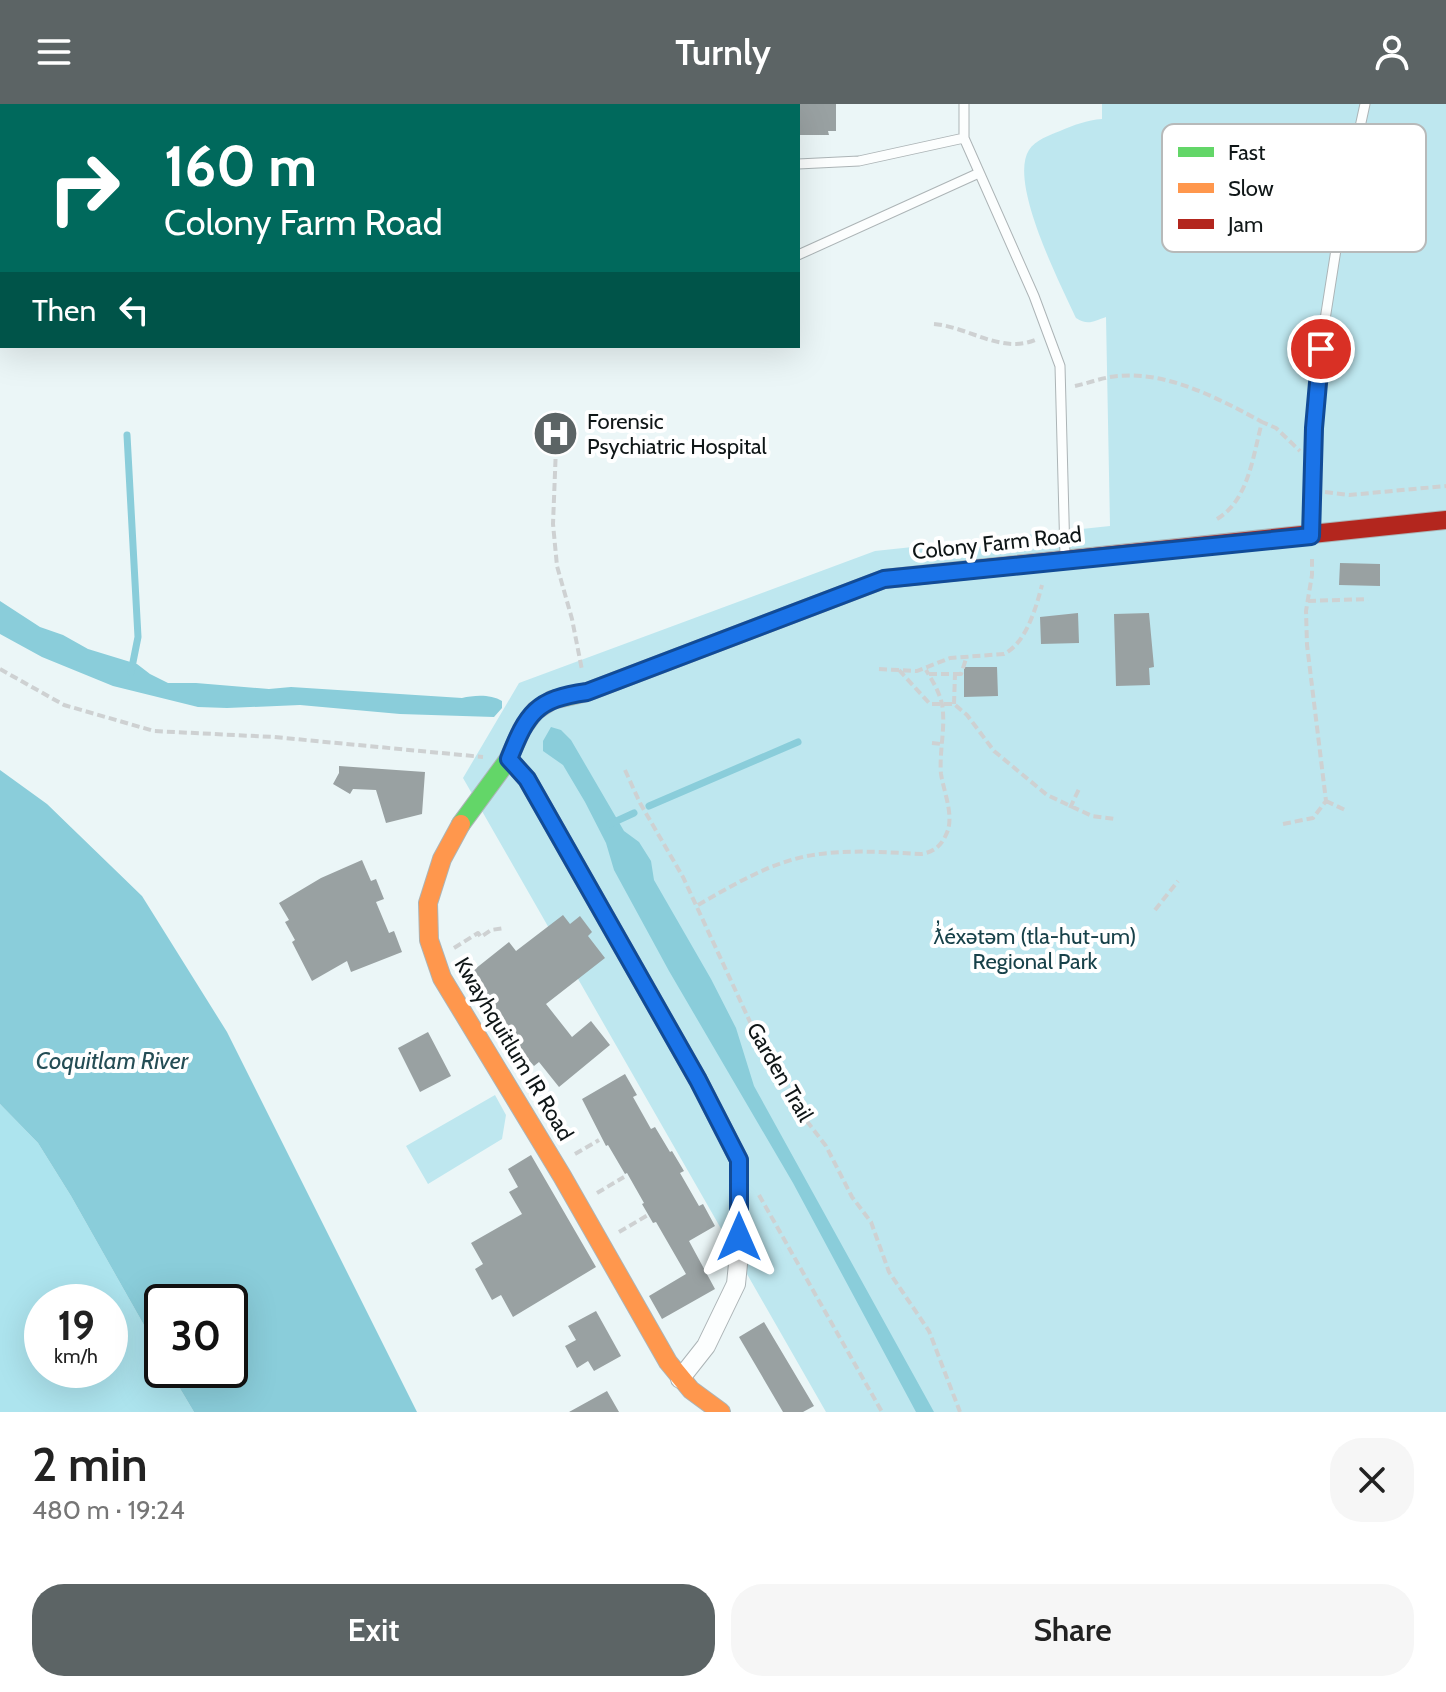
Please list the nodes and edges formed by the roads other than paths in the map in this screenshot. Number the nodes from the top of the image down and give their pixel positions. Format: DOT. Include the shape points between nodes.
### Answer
graph roads {
  1 [pos="964,104"];
  2 [pos="1365,104"];
  3 [pos="1361,124"];
  4 [pos="964,138"];
  5 [pos="800,164"];
  6 [pos="979,173"];
  7 [pos="1336,252"];
  8 [pos="800,254"];
  9 [pos="1446,520"];
  10 [pos="1311,536"];
  11 [pos="1065,560"];
  12 [pos="509,759"];
  13 [pos="680,1379"];
  14 [pos="721,1412"];
  1 -- 4 [label="lane"];
  2 -- 3 [label="lane"];
  4 -- 5 [label="lane" via="859,161"];
  4 -- 6 [label="lane"];
  6 -- 8 [label="lane"];
  6 -- 11 [label="lane" via="1060,366"];
  7 -- 10 [label="lane" via="1324,326"];
  9 -- 10 [label="street, Colony Farm Road"];
  10 -- 11 [label="street, Colony Farm Road"];
  11 -- 12 [label="street, Colony Farm Road" via="884,579 587,692 542,704 524,724"];
  12 -- 13 [label="street" via="527,779 739,1160 736,1284 706,1346"];
  12 -- 13 [label="street, Kwayhquitlum IR Road" via="482,793 436,875 427,916 433,955 447,987"];
  13 -- 14 [label="street, Kwayhquitlum IR Road"];
}
